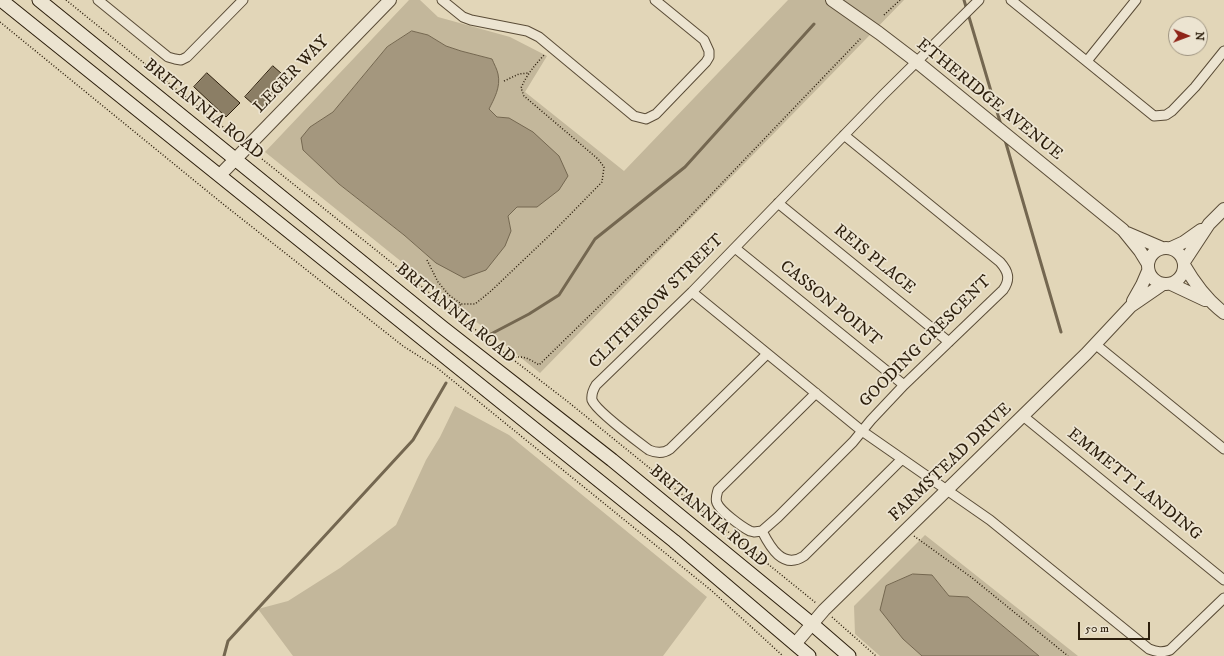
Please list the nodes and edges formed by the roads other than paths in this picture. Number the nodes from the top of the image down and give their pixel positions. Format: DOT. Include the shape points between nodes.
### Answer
graph roads {
  1 [pos="1,0"];
  2 [pos="39,0"];
  3 [pos="98,0"];
  4 [pos="243,0"];
  5 [pos="390,0"];
  6 [pos="442,0"];
  7 [pos="655,0"];
  8 [pos="832,0"];
  9 [pos="979,0"];
  10 [pos="1011,0"];
  11 [pos="1136,0"];
  12 [pos="1224,51"];
  13 [pos="1087,61"];
  14 [pos="917,62"];
  15 [pos="844,135"];
  16 [pos="235,159"];
  17 [pos="220,175"];
  18 [pos="778,203"];
  19 [pos="1224,209"];
  20 [pos="1209,224"];
  21 [pos="1123,230"];
  22 [pos="735,248"];
  23 [pos="1166,248"];
  24 [pos="1184,264"];
  25 [pos="1148,268"];
  26 [pos="1167,284"];
  27 [pos="692,292"];
  28 [pos="1211,303"];
  29 [pos="1130,306"];
  30 [pos="1224,314"];
  31 [pos="949,342"];
  32 [pos="1095,344"];
  33 [pos="767,354"];
  34 [pos="904,385"];
  35 [pos="816,393"];
  36 [pos="1023,416"];
  37 [pos="862,431"];
  38 [pos="1224,449"];
  39 [pos="902,459"];
  40 [pos="947,490"];
  41 [pos="762,531"];
  42 [pos="1224,580"];
  43 [pos="1224,598"];
  44 [pos="812,624"];
  45 [pos="795,644"];
  46 [pos="809,656"];
  47 [pos="849,656"];
  1 -- 17 [label="main road"];
  2 -- 16 [label="main road, BRITANNIA ROAD"];
  3 -- 4 [label="street" via="168,57 181,60"];
  5 -- 16 [label="street, LEGER WAY"];
  6 -- 7 [label="street" via="463,17 527,31 539,37 634,116 646,119 656,114 709,57 704,40"];
  8 -- 14 [label="street, ETHERIDGE AVENUE"];
  9 -- 14 [label="street, CLITHEROW STREET"];
  10 -- 13 [label="street"];
  11 -- 13 [label="street"];
  12 -- 13 [label="street" via="1172,111 1159,116 1154,116"];
  14 -- 15 [label="street, CLITHEROW STREET"];
  14 -- 21 [label="street, ETHERIDGE AVENUE"];
  15 -- 18 [label="street, CLITHEROW STREET"];
  15 -- 31 [label="street, GOODING CRESCENT" via="1005,268 1008,280 1003,290"];
  16 -- 17 [label="street, LEGER WAY"];
  16 -- 44 [label="main road, BRITANNIA ROAD" via="442,328 612,460"];
  17 -- 45 [label="main road" via="668,536"];
  18 -- 22 [label="street, CLITHEROW STREET"];
  18 -- 31 [label="street, REIS PLACE"];
  19 -- 20 [label="street"];
  20 -- 23 [label="street" via="1184,242"];
  20 -- 24 [label="street"];
  21 -- 23 [label="street, ETHERIDGE AVENUE"];
  21 -- 25 [label="street, ETHERIDGE AVENUE" via="1140,251"];
  22 -- 27 [label="street, CLITHEROW STREET"];
  22 -- 34 [label="street, CASSON POINT"];
  23 -- 24 [label="street" via="1179,254"];
  23 -- 25 [label="street" via="1152,254"];
  24 -- 26 [label="street" via="1182,275"];
  24 -- 28 [label="street" via="1193,281"];
  25 -- 26 [label="street" via="1154,280"];
  25 -- 29 [label="street, FARMSTEAD DRIVE"];
  26 -- 28 [label="street"];
  26 -- 29 [label="street, FARMSTEAD DRIVE"];
  27 -- 33 [label="street"];
  27 -- 33 [label="street, CLITHEROW STREET" via="596,385 592,400 603,413 649,450 658,453 667,451"];
  28 -- 30 [label="street"];
  29 -- 32 [label="street, FARMSTEAD DRIVE"];
  31 -- 34 [label="street, GOODING CRESCENT"];
  32 -- 36 [label="street, FARMSTEAD DRIVE"];
  32 -- 38 [label="street"];
  33 -- 35 [label="street"];
  34 -- 37 [label="street, GOODING CRESCENT"];
  35 -- 37 [label="street"];
  35 -- 41 [label="street" via="718,490 716,496 720,509 745,529"];
  36 -- 40 [label="street, FARMSTEAD DRIVE"];
  36 -- 42 [label="street, EMMETT LANDING"];
  37 -- 39 [label="street"];
  37 -- 41 [label="street, GOODING CRESCENT"];
  39 -- 40 [label="street"];
  39 -- 41 [label="street" via="798,560 786,560 772,549"];
  40 -- 43 [label="street" via="990,520 1149,649 1156,652 1170,650"];
  40 -- 44 [label="street, FARMSTEAD DRIVE"];
  44 -- 45 [label="street, FARMSTEAD DRIVE"];
  44 -- 47 [label="main road, BRITANNIA ROAD"];
  45 -- 46 [label="main road"];
}
